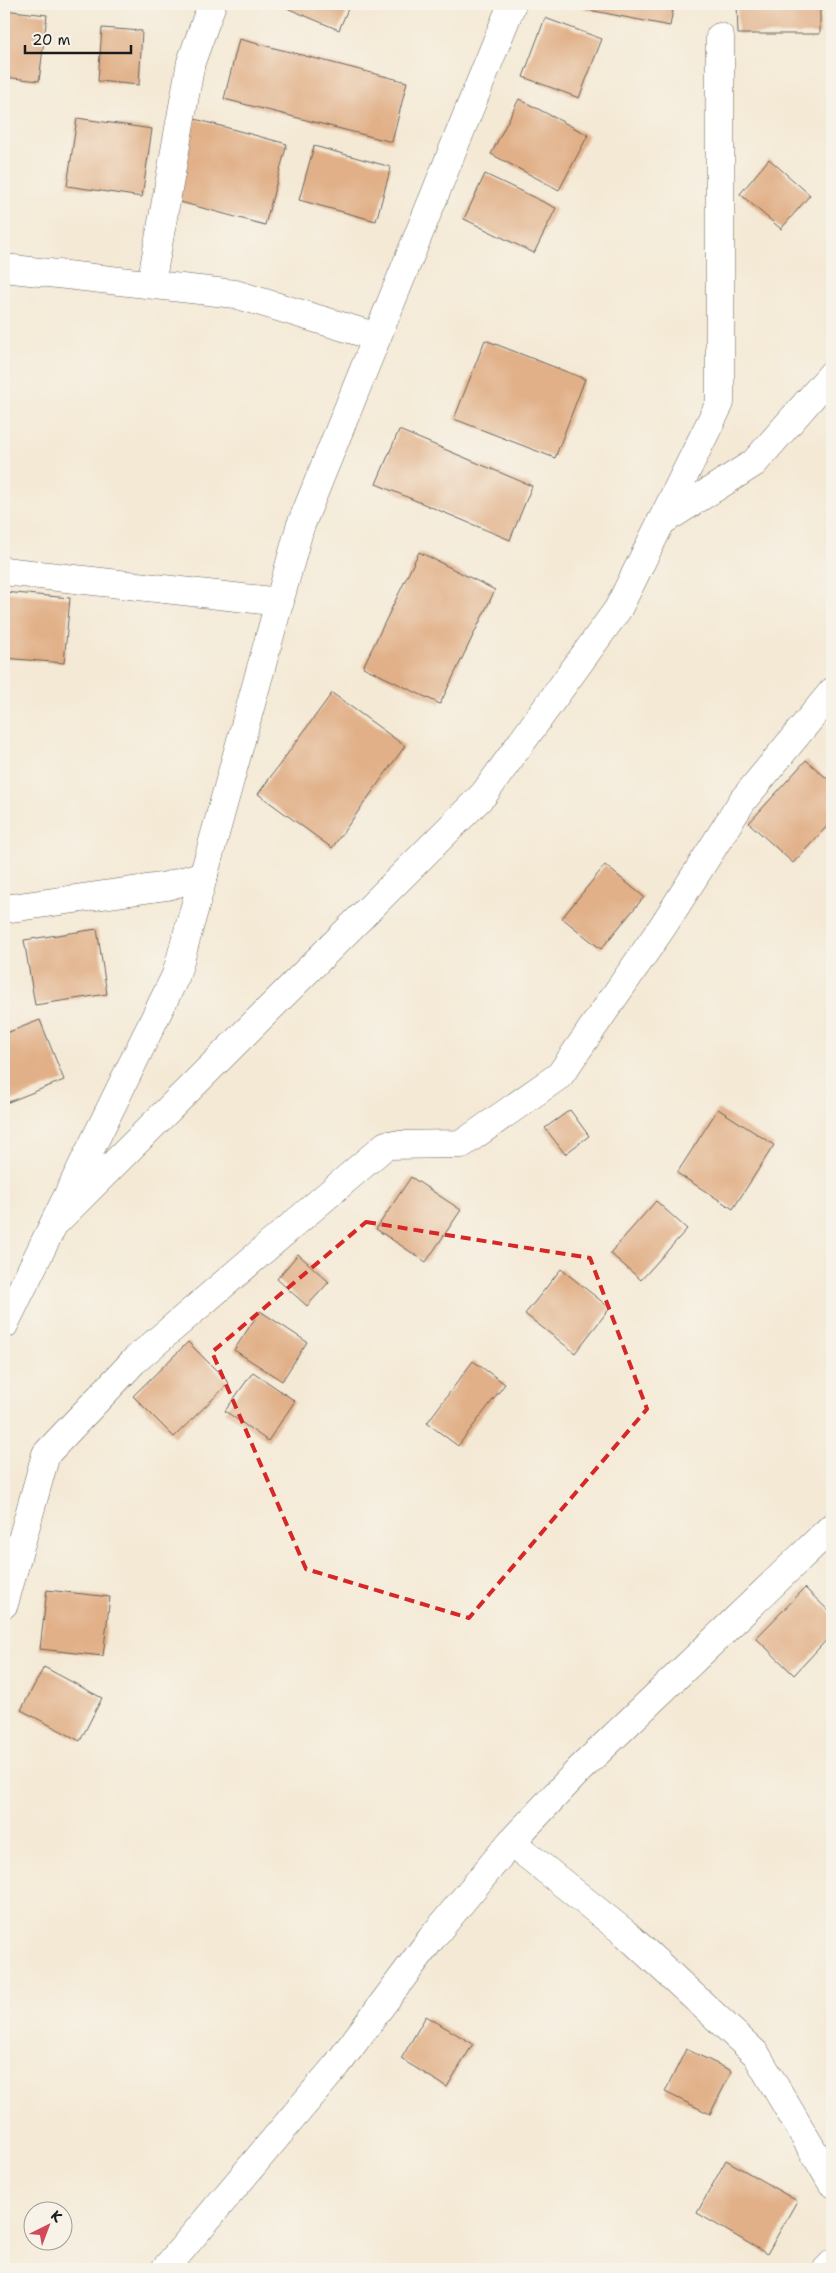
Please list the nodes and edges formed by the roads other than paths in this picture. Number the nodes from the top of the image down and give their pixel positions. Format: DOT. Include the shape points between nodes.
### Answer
graph roads {
  1 [pos="212,4"];
  2 [pos="512,4"];
  3 [pos="720,37"];
  4 [pos="4,268"];
  5 [pos="151,284"];
  6 [pos="377,337"];
  7 [pos="832,374"];
  8 [pos="661,522"];
  9 [pos="4,571"];
  10 [pos="280,602"];
  11 [pos="832,692"];
  12 [pos="204,875"];
  13 [pos="4,909"];
  14 [pos="53,1226"];
  15 [pos="6,1309"];
  16 [pos="832,1528"];
  17 [pos="4,1604"];
  18 [pos="512,1842"];
  19 [pos="832,2183"];
  20 [pos="832,2264"];
  21 [pos="165,2269"];
  22 [pos="827,2269"];
  1 -- 5 [label="street" via="191,62"];
  2 -- 6 [label="street"];
  3 -- 8 [label="street" via="720,403"];
  4 -- 5 [label="street"];
  5 -- 6 [label="street" via="234,294"];
  6 -- 10 [label="street" via="300,526"];
  7 -- 8 [label="street" via="754,463"];
  8 -- 14 [label="street" via="618,609 484,794"];
  9 -- 10 [label="street"];
  10 -- 12 [label="street"];
  11 -- 17 [label="street" via="743,800 663,926 560,1075 462,1144 386,1145 134,1361 46,1454"];
  12 -- 13 [label="street" via="168,886"];
  12 -- 14 [label="street" via="176,975"];
  14 -- 15 [label="street"];
  16 -- 18 [label="street" via="580,1769"];
  18 -- 19 [label="street" via="624,1933 756,2054"];
  18 -- 21 [label="street" via="431,1939 337,2065"];
  20 -- 22 [label="street"];
}
